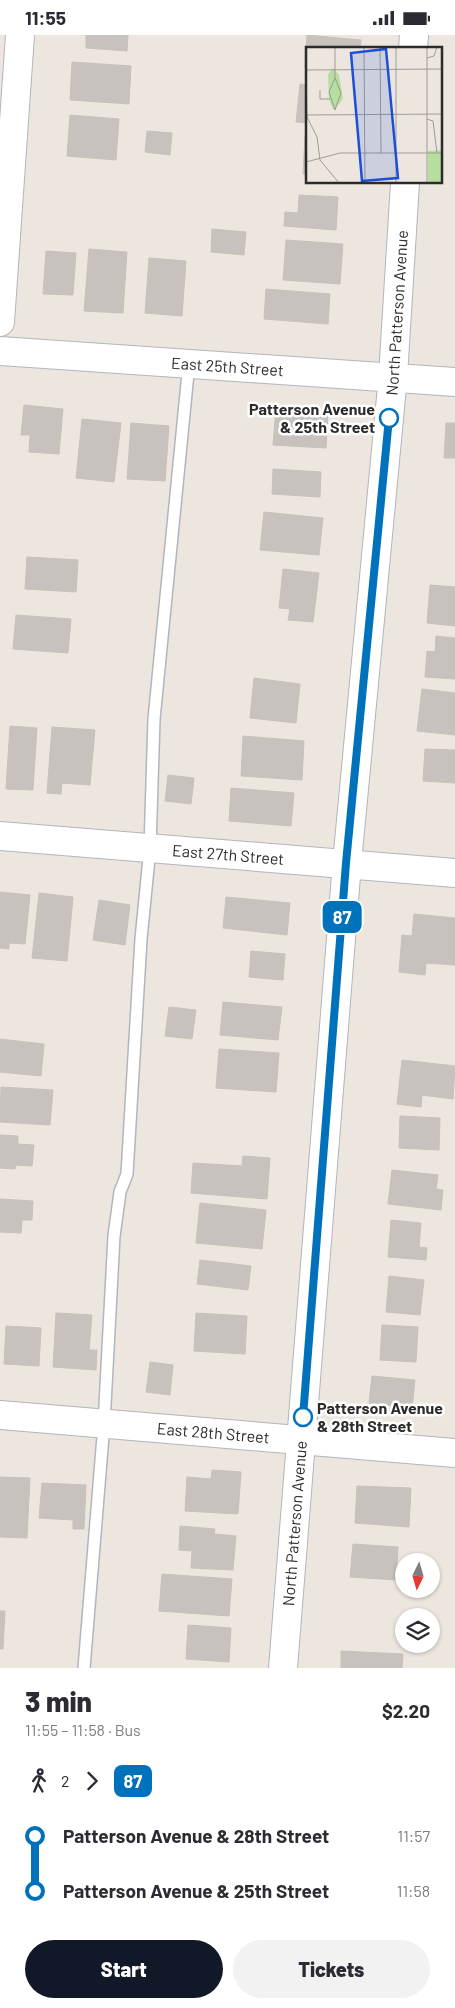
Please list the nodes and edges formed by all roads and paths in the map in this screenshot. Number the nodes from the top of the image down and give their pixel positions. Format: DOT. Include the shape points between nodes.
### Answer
graph roads {
  1 [pos="20,35"];
  2 [pos="405,184"];
  3 [pos="0,322"];
  4 [pos="0,351"];
  5 [pos="189,363"];
  6 [pos="392,377"];
  7 [pos="455,382"];
  8 [pos="0,836"];
  9 [pos="150,848"];
  10 [pos="346,863"];
  11 [pos="455,873"];
  12 [pos="0,1415"];
  13 [pos="104,1424"];
  14 [pos="301,1440"];
  15 [pos="455,1453"];
  16 [pos="84,1668"];
  17 [pos="282,1668"];
  1 -- 3 [label="street"];
  2 -- 6 [label="street, North Patterson Avenue"];
  4 -- 5 [label="street, East 25th Street"];
  5 -- 6 [label="street, East 25th Street"];
  5 -- 9 [label="lane" via="154,719"];
  6 -- 7 [label="street, East 25th Street"];
  6 -- 10 [label="street, North Patterson Avenue"];
  8 -- 9 [label="street, East 27th Street"];
  9 -- 10 [label="street, East 27th Street"];
  9 -- 13 [label="lane" via="141,939 127,1174 120,1192 114,1236"];
  10 -- 11 [label="street, East 27th Street"];
  10 -- 14 [label="street, North Patterson Avenue"];
  12 -- 13 [label="street, East 28th Street"];
  13 -- 14 [label="street, East 28th Street"];
  13 -- 16 [label="lane"];
  14 -- 15 [label="street, East 28th Street"];
  14 -- 17 [label="street, North Patterson Avenue"];
}
